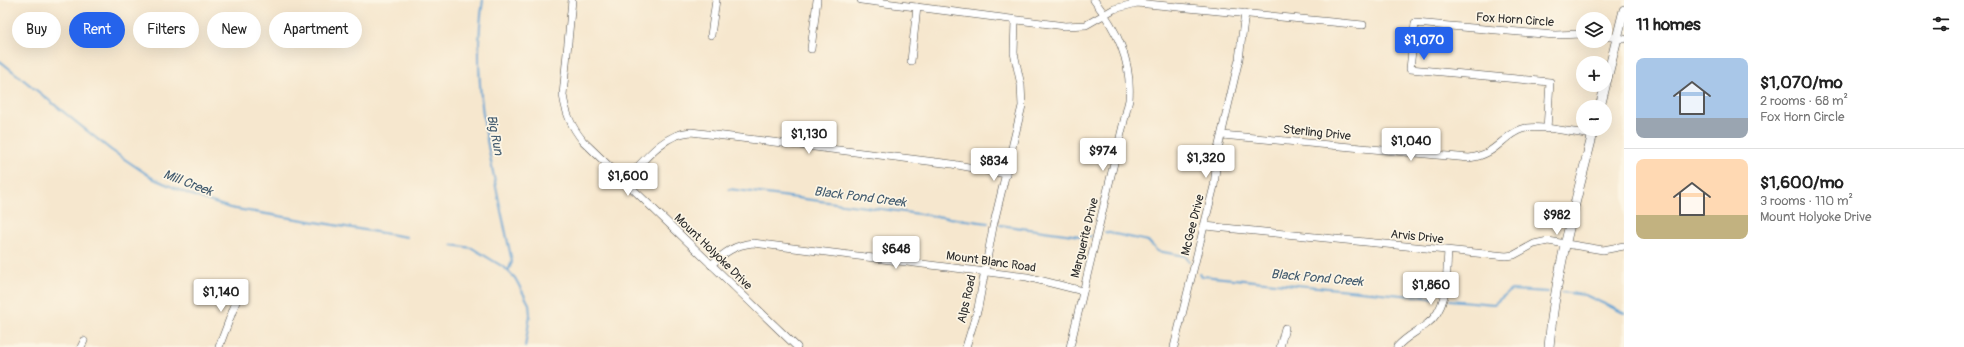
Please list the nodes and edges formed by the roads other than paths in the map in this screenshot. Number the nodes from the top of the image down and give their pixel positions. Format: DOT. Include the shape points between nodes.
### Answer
graph roads {
  1 [pos="572,0"];
  2 [pos="716,0"];
  3 [pos="817,0"];
  4 [pos="861,0"];
  5 [pos="1094,0"];
  6 [pos="917,7"];
  7 [pos="1624,10"];
  8 [pos="1245,13"];
  9 [pos="1105,14"];
  10 [pos="1015,20"];
  11 [pos="1363,25"];
  12 [pos="1576,34"];
  13 [pos="711,35"];
  14 [pos="1621,38"];
  15 [pos="811,49"];
  16 [pos="910,61"];
  17 [pos="1602,100"];
  18 [pos="1547,129"];
  19 [pos="1576,131"];
  20 [pos="1222,135"];
  21 [pos="1593,136"];
  22 [pos="1006,174"];
  23 [pos="625,181"];
  24 [pos="1205,226"];
  25 [pos="1565,243"];
  26 [pos="1624,246"];
  27 [pos="1448,251"];
  28 [pos="711,265"];
  29 [pos="985,272"];
  30 [pos="242,286"];
  31 [pos="1084,291"];
  32 [pos="1285,328"];
  33 [pos="219,347"];
  34 [pos="796,347"];
  35 [pos="966,347"];
  36 [pos="1070,347"];
  37 [pos="1174,347"];
  38 [pos="1280,347"];
  39 [pos="1397,347"];
  40 [pos="1549,347"];
  1 -- 23 [label="street, Mount Holyoke Drive" via="564,95 567,115 571,126 583,141"];
  2 -- 13 [label="street"];
  3 -- 15 [label="street"];
  4 -- 6 [label="street"];
  5 -- 9 [label="street, Marguerite Drive"];
  6 -- 10 [label="street"];
  6 -- 16 [label="street"];
  7 -- 14 [label="street"];
  8 -- 9 [label="street" via="1137,3"];
  8 -- 11 [label="street"];
  8 -- 20 [label="street, McGee Drive" via="1239,60"];
  9 -- 10 [label="street" via="1091,23 1077,26"];
  9 -- 31 [label="street, Marguerite Drive" via="1125,54 1129,73 1129,100"];
  10 -- 22 [label="street, Alps Road" via="1014,53 1023,100"];
  12 -- 18 [label="street, Fox Horn Circle" via="1415,24 1410,69 1550,82"];
  14 -- 17 [label="street"];
  18 -- 19 [label="street, Sterling Drive"];
  18 -- 20 [label="street, Sterling Drive" via="1522,129 1487,154 1469,158"];
  20 -- 24 [label="street, McGee Drive"];
  21 -- 25 [label="street"];
  22 -- 23 [label="street" via="952,164 691,132 679,133 663,143"];
  22 -- 29 [label="street, Alps Road"];
  23 -- 28 [label="street, Mount Holyoke Drive"];
  24 -- 27 [label="street, Arvis Drive"];
  24 -- 37 [label="street, McGee Drive"];
  25 -- 26 [label="street, Arvis Drive" via="1603,250"];
  25 -- 27 [label="street, Arvis Drive" via="1543,241 1510,256"];
  25 -- 40 [label="street" via="1556,287"];
  27 -- 39 [label="street" via="1440,311 1429,323"];
  28 -- 29 [label="street, Mount Blanc Road" via="732,248 753,243"];
  28 -- 34 [label="street, Mount Holyoke Drive"];
  29 -- 31 [label="street, Mount Blanc Road" via="1027,277"];
  29 -- 35 [label="street, Alps Road" via="978,308"];
  30 -- 33 [label="street"];
  31 -- 36 [label="street, Marguerite Drive"];
  32 -- 38 [label="street"];
}
